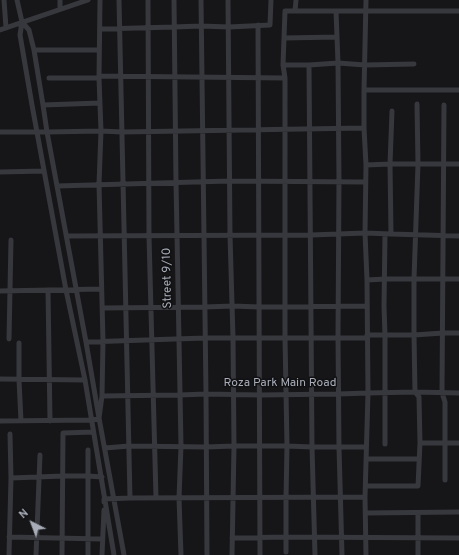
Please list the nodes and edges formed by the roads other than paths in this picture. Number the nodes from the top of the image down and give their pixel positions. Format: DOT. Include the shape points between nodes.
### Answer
graph roads {
  1 [pos="4,0"];
  2 [pos="17,0"];
  3 [pos="60,0"];
  4 [pos="88,0"];
  5 [pos="100,0"];
  6 [pos="119,0"];
  7 [pos="148,0"];
  8 [pos="174,0"];
  9 [pos="201,0"];
  10 [pos="228,0"];
  11 [pos="271,0"];
  12 [pos="296,0"];
  13 [pos="366,0"];
  14 [pos="60,9"];
  15 [pos="296,11"];
  16 [pos="336,11"];
  17 [pos="367,11"];
  18 [pos="459,11"];
  19 [pos="22,22"];
  20 [pos="258,25"];
  21 [pos="201,26"];
  22 [pos="229,27"];
  23 [pos="6,28"];
  24 [pos="119,28"];
  25 [pos="148,28"];
  26 [pos="174,28"];
  27 [pos="100,29"];
  28 [pos="0,30"];
  29 [pos="337,36"];
  30 [pos="284,38"];
  31 [pos="34,50"];
  32 [pos="99,50"];
  33 [pos="338,63"];
  34 [pos="414,64"];
  35 [pos="283,65"];
  36 [pos="309,65"];
  37 [pos="365,65"];
  38 [pos="120,76"];
  39 [pos="99,77"];
  40 [pos="148,77"];
  41 [pos="175,77"];
  42 [pos="202,77"];
  43 [pos="49,78"];
  44 [pos="229,78"];
  45 [pos="258,78"];
  46 [pos="285,78"];
  47 [pos="364,90"];
  48 [pos="459,90"];
  49 [pos="100,103"];
  50 [pos="417,104"];
  51 [pos="444,105"];
  52 [pos="43,106"];
  53 [pos="392,111"];
  54 [pos="364,128"];
  55 [pos="310,129"];
  56 [pos="338,129"];
  57 [pos="229,130"];
  58 [pos="259,130"];
  59 [pos="285,130"];
  60 [pos="101,131"];
  61 [pos="176,131"];
  62 [pos="203,131"];
  63 [pos="0,132"];
  64 [pos="38,132"];
  65 [pos="47,132"];
  66 [pos="122,132"];
  67 [pos="149,132"];
  68 [pos="390,164"];
  69 [pos="418,164"];
  70 [pos="444,164"];
  71 [pos="459,164"];
  72 [pos="366,165"];
  73 [pos="44,171"];
  74 [pos="0,172"];
  75 [pos="203,181"];
  76 [pos="229,181"];
  77 [pos="259,181"];
  78 [pos="285,181"];
  79 [pos="310,181"];
  80 [pos="339,181"];
  81 [pos="149,182"];
  82 [pos="176,182"];
  83 [pos="365,182"];
  84 [pos="123,183"];
  85 [pos="99,184"];
  86 [pos="57,186"];
  87 [pos="365,233"];
  88 [pos="339,234"];
  89 [pos="388,234"];
  90 [pos="416,234"];
  91 [pos="178,235"];
  92 [pos="204,235"];
  93 [pos="230,235"];
  94 [pos="259,235"];
  95 [pos="285,235"];
  96 [pos="310,235"];
  97 [pos="443,235"];
  98 [pos="67,236"];
  99 [pos="101,236"];
  100 [pos="124,236"];
  101 [pos="150,236"];
  102 [pos="459,236"];
  103 [pos="11,240"];
  104 [pos="385,278"];
  105 [pos="414,279"];
  106 [pos="443,279"];
  107 [pos="459,279"];
  108 [pos="367,280"];
  109 [pos="76,289"];
  110 [pos="101,289"];
  111 [pos="48,290"];
  112 [pos="66,290"];
  113 [pos="0,291"];
  114 [pos="10,291"];
  115 [pos="233,306"];
  116 [pos="286,306"];
  117 [pos="311,306"];
  118 [pos="338,306"];
  119 [pos="367,306"];
  120 [pos="205,307"];
  121 [pos="259,307"];
  122 [pos="102,308"];
  123 [pos="152,308"];
  124 [pos="179,308"];
  125 [pos="126,309"];
  126 [pos="443,333"];
  127 [pos="459,333"];
  128 [pos="414,335"];
  129 [pos="367,336"];
  130 [pos="385,336"];
  131 [pos="205,338"];
  132 [pos="234,338"];
  133 [pos="259,338"];
  134 [pos="285,338"];
  135 [pos="311,338"];
  136 [pos="338,338"];
  137 [pos="9,339"];
  138 [pos="179,339"];
  139 [pos="126,340"];
  140 [pos="152,340"];
  141 [pos="103,341"];
  142 [pos="86,342"];
  143 [pos="19,343"];
  144 [pos="0,379"];
  145 [pos="19,380"];
  146 [pos="49,380"];
  147 [pos="85,380"];
  148 [pos="415,392"];
  149 [pos="368,393"];
  150 [pos="386,393"];
  151 [pos="442,393"];
  152 [pos="459,393"];
  153 [pos="206,394"];
  154 [pos="234,394"];
  155 [pos="286,394"];
  156 [pos="312,394"];
  157 [pos="338,394"];
  158 [pos="127,395"];
  159 [pos="154,395"];
  160 [pos="180,395"];
  161 [pos="260,395"];
  162 [pos="102,396"];
  163 [pos="99,418"];
  164 [pos="91,420"];
  165 [pos="0,421"];
  166 [pos="21,421"];
  167 [pos="50,421"];
  168 [pos="93,432"];
  169 [pos="10,434"];
  170 [pos="420,443"];
  171 [pos="446,443"];
  172 [pos="459,443"];
  173 [pos="386,444"];
  174 [pos="129,446"];
  175 [pos="155,446"];
  176 [pos="181,446"];
  177 [pos="234,446"];
  178 [pos="260,446"];
  179 [pos="287,446"];
  180 [pos="339,446"];
  181 [pos="206,447"];
  182 [pos="312,447"];
  183 [pos="366,447"];
  184 [pos="105,448"];
  185 [pos="88,450"];
  186 [pos="40,455"];
  187 [pos="419,458"];
  188 [pos="366,459"];
  189 [pos="63,476"];
  190 [pos="88,476"];
  191 [pos="102,477"];
  192 [pos="11,478"];
  193 [pos="39,478"];
  194 [pos="445,480"];
  195 [pos="366,486"];
  196 [pos="341,497"];
  197 [pos="130,498"];
  198 [pos="156,498"];
  199 [pos="179,498"];
  200 [pos="207,498"];
  201 [pos="233,498"];
  202 [pos="260,498"];
  203 [pos="286,498"];
  204 [pos="314,498"];
  205 [pos="365,498"];
  206 [pos="104,499"];
  207 [pos="114,499"];
  208 [pos="459,512"];
  209 [pos="366,513"];
  210 [pos="418,513"];
  211 [pos="10,537"];
  212 [pos="286,537"];
  213 [pos="315,537"];
  214 [pos="37,538"];
  215 [pos="62,538"];
  216 [pos="232,538"];
  217 [pos="260,538"];
  218 [pos="342,538"];
  219 [pos="366,538"];
  220 [pos="418,538"];
  221 [pos="459,538"];
  222 [pos="88,539"];
  223 [pos="102,539"];
  224 [pos="288,554"];
  225 [pos="9,555"];
  226 [pos="36,555"];
  227 [pos="62,555"];
  228 [pos="88,555"];
  229 [pos="102,555"];
  230 [pos="114,555"];
  231 [pos="124,555"];
  232 [pos="181,555"];
  233 [pos="207,555"];
  234 [pos="232,555"];
  235 [pos="260,555"];
  236 [pos="315,555"];
  237 [pos="342,555"];
  238 [pos="366,555"];
  239 [pos="418,555"];
  1 -- 23 [label="street"];
  2 -- 19 [label="street"];
  3 -- 14 [label="street"];
  4 -- 14 [label="street"];
  5 -- 27 [label="street"];
  6 -- 24 [label="street"];
  7 -- 25 [label="street"];
  8 -- 26 [label="street, Street 9/10"];
  9 -- 21 [label="street"];
  10 -- 22 [label="street"];
  11 -- 20 [label="street" via="270,25"];
  12 -- 15 [label="street"];
  13 -- 17 [label="street"];
  14 -- 19 [label="street"];
  15 -- 16 [label="street"];
  15 -- 30 [label="street" via="285,11"];
  16 -- 17 [label="street"];
  16 -- 29 [label="street"];
  17 -- 18 [label="street"];
  17 -- 37 [label="street"];
  19 -- 23 [label="street"];
  19 -- 31 [label="street" via="29,30"];
  19 -- 64 [label="street" via="20,35"];
  20 -- 22 [label="street"];
  20 -- 45 [label="street"];
  21 -- 22 [label="street"];
  21 -- 26 [label="street"];
  21 -- 42 [label="street"];
  22 -- 44 [label="street"];
  23 -- 28 [label="street"];
  24 -- 25 [label="street"];
  24 -- 27 [label="street"];
  24 -- 38 [label="street"];
  25 -- 26 [label="street"];
  25 -- 40 [label="street"];
  26 -- 41 [label="street, Street 9/10"];
  27 -- 32 [label="street"];
  29 -- 30 [label="street"];
  29 -- 33 [label="street"];
  30 -- 35 [label="street"];
  31 -- 32 [label="street"];
  31 -- 52 [label="street"];
  32 -- 39 [label="street"];
  33 -- 36 [label="street"];
  33 -- 37 [label="street"];
  33 -- 56 [label="street"];
  34 -- 37 [label="street"];
  35 -- 36 [label="street"];
  35 -- 46 [label="street"];
  36 -- 55 [label="street"];
  37 -- 47 [label="street"];
  38 -- 39 [label="street"];
  38 -- 40 [label="street"];
  38 -- 66 [label="street"];
  39 -- 43 [label="street"];
  39 -- 49 [label="street"];
  40 -- 41 [label="street"];
  40 -- 67 [label="street"];
  41 -- 42 [label="street"];
  41 -- 61 [label="street, Street 9/10"];
  42 -- 44 [label="street"];
  42 -- 62 [label="street"];
  44 -- 45 [label="street"];
  44 -- 57 [label="street"];
  45 -- 46 [label="street"];
  45 -- 58 [label="street"];
  46 -- 59 [label="street"];
  47 -- 48 [label="street"];
  47 -- 54 [label="street"];
  49 -- 52 [label="street"];
  49 -- 60 [label="street"];
  50 -- 69 [label="street"];
  51 -- 70 [label="street"];
  52 -- 65 [label="street"];
  53 -- 68 [label="street"];
  54 -- 56 [label="street"];
  54 -- 72 [label="street"];
  55 -- 56 [label="street"];
  55 -- 59 [label="street"];
  55 -- 79 [label="street"];
  56 -- 80 [label="street"];
  57 -- 58 [label="street"];
  57 -- 62 [label="street"];
  57 -- 76 [label="street"];
  58 -- 59 [label="street"];
  58 -- 77 [label="street"];
  59 -- 78 [label="street"];
  60 -- 65 [label="street"];
  60 -- 66 [label="street"];
  60 -- 85 [label="street"];
  61 -- 62 [label="street"];
  61 -- 67 [label="street"];
  61 -- 82 [label="street, Street 9/10"];
  62 -- 75 [label="street"];
  63 -- 64 [label="street"];
  64 -- 65 [label="street"];
  64 -- 73 [label="street"];
  65 -- 86 [label="street"];
  66 -- 67 [label="street"];
  66 -- 84 [label="street"];
  67 -- 81 [label="street"];
  68 -- 69 [label="street"];
  68 -- 72 [label="street"];
  68 -- 89 [label="street"];
  69 -- 70 [label="street"];
  69 -- 90 [label="street"];
  70 -- 71 [label="street"];
  70 -- 97 [label="street"];
  72 -- 83 [label="street"];
  73 -- 74 [label="street"];
  73 -- 112 [label="street"];
  75 -- 76 [label="street"];
  75 -- 82 [label="street"];
  75 -- 92 [label="street"];
  76 -- 77 [label="street"];
  76 -- 93 [label="street"];
  77 -- 78 [label="street"];
  77 -- 94 [label="street"];
  78 -- 79 [label="street"];
  78 -- 95 [label="street"];
  79 -- 80 [label="street"];
  79 -- 96 [label="street"];
  80 -- 83 [label="street"];
  80 -- 88 [label="street"];
  81 -- 82 [label="street"];
  81 -- 84 [label="street"];
  81 -- 101 [label="street"];
  82 -- 91 [label="street, Street 9/10"];
  83 -- 87 [label="street"];
  84 -- 85 [label="street"];
  84 -- 100 [label="street"];
  85 -- 86 [label="street"];
  85 -- 99 [label="street"];
  86 -- 98 [label="street"];
  87 -- 88 [label="street"];
  87 -- 89 [label="street"];
  87 -- 108 [label="street"];
  88 -- 96 [label="street"];
  88 -- 118 [label="street"];
  89 -- 90 [label="street"];
  89 -- 104 [label="street"];
  90 -- 97 [label="street"];
  90 -- 105 [label="street"];
  91 -- 92 [label="street"];
  91 -- 101 [label="street"];
  91 -- 124 [label="street, Street 9/10"];
  92 -- 93 [label="street"];
  92 -- 120 [label="street"];
  93 -- 94 [label="street"];
  93 -- 115 [label="street"];
  94 -- 95 [label="street"];
  94 -- 121 [label="street"];
  95 -- 96 [label="street"];
  95 -- 116 [label="street"];
  96 -- 117 [label="street"];
  97 -- 102 [label="street"];
  97 -- 106 [label="street"];
  98 -- 99 [label="street"];
  98 -- 109 [label="street"];
  99 -- 100 [label="street"];
  99 -- 110 [label="street"];
  100 -- 101 [label="street"];
  100 -- 125 [label="street"];
  101 -- 123 [label="street"];
  103 -- 114 [label="street"];
  104 -- 105 [label="street"];
  104 -- 108 [label="street"];
  104 -- 130 [label="street"];
  105 -- 106 [label="street"];
  105 -- 128 [label="street"];
  106 -- 107 [label="street"];
  106 -- 126 [label="street"];
  108 -- 119 [label="street"];
  109 -- 110 [label="street"];
  109 -- 112 [label="street"];
  109 -- 142 [label="street"];
  110 -- 122 [label="street"];
  111 -- 112 [label="street"];
  111 -- 114 [label="street"];
  111 -- 146 [label="street"];
  112 -- 147 [label="street"];
  113 -- 114 [label="street"];
  114 -- 137 [label="street"];
  115 -- 120 [label="street"];
  115 -- 121 [label="street"];
  115 -- 132 [label="street"];
  116 -- 117 [label="street"];
  116 -- 121 [label="street"];
  116 -- 134 [label="street"];
  117 -- 118 [label="street"];
  117 -- 135 [label="street"];
  118 -- 119 [label="street"];
  118 -- 136 [label="street"];
  119 -- 129 [label="street"];
  120 -- 124 [label="street"];
  120 -- 131 [label="street"];
  121 -- 133 [label="street"];
  122 -- 125 [label="street"];
  122 -- 141 [label="street"];
  123 -- 124 [label="street"];
  123 -- 125 [label="street"];
  123 -- 140 [label="street"];
  124 -- 138 [label="street, Street 9/10"];
  125 -- 139 [label="street"];
  126 -- 127 [label="street"];
  126 -- 128 [label="street"];
  126 -- 151 [label="street"];
  128 -- 130 [label="street"];
  128 -- 148 [label="street"];
  129 -- 130 [label="street"];
  129 -- 136 [label="street"];
  129 -- 149 [label="street"];
  130 -- 150 [label="street"];
  131 -- 132 [label="street"];
  131 -- 138 [label="street"];
  131 -- 153 [label="street"];
  132 -- 133 [label="street"];
  132 -- 154 [label="street"];
  133 -- 134 [label="street"];
  133 -- 161 [label="street"];
  134 -- 135 [label="street"];
  134 -- 155 [label="street"];
  135 -- 136 [label="street"];
  135 -- 156 [label="street"];
  136 -- 157 [label="street"];
  138 -- 140 [label="street"];
  138 -- 160 [label="street, Street 9/10"];
  139 -- 140 [label="street"];
  139 -- 141 [label="street"];
  139 -- 158 [label="street"];
  140 -- 159 [label="street"];
  141 -- 142 [label="street"];
  141 -- 162 [label="street"];
  142 -- 163 [label="street"];
  143 -- 145 [label="street"];
  144 -- 145 [label="street"];
  145 -- 146 [label="street"];
  145 -- 166 [label="street"];
  146 -- 147 [label="street"];
  146 -- 167 [label="street"];
  147 -- 164 [label="street"];
  148 -- 150 [label="street, Roza Park Main Road"];
  148 -- 151 [label="street, Roza Park Main Road"];
  148 -- 170 [label="street" via="418,397"];
  149 -- 150 [label="street, Roza Park Main Road"];
  149 -- 157 [label="street, Roza Park Main Road"];
  149 -- 183 [label="street"];
  150 -- 173 [label="street"];
  151 -- 152 [label="street, Roza Park Main Road"];
  151 -- 171 [label="street" via="445,402"];
  153 -- 154 [label="street, Roza Park Main Road"];
  153 -- 160 [label="street, Roza Park Main Road"];
  153 -- 181 [label="street"];
  154 -- 161 [label="street, Roza Park Main Road"];
  154 -- 177 [label="street"];
  155 -- 156 [label="street, Roza Park Main Road"];
  155 -- 161 [label="street, Roza Park Main Road"];
  155 -- 179 [label="street"];
  156 -- 157 [label="street, Roza Park Main Road"];
  156 -- 182 [label="street"];
  157 -- 180 [label="street"];
  158 -- 159 [label="street, Roza Park Main Road"];
  158 -- 162 [label="street, Roza Park Main Road"];
  158 -- 174 [label="street"];
  159 -- 160 [label="street, Roza Park Main Road"];
  159 -- 175 [label="street"];
  160 -- 176 [label="street, Street 9/10"];
  161 -- 178 [label="street"];
  162 -- 163 [label="street"];
  163 -- 164 [label="street"];
  163 -- 184 [label="street"];
  164 -- 167 [label="street"];
  164 -- 168 [label="street"];
  165 -- 166 [label="street"];
  166 -- 167 [label="street"];
  168 -- 189 [label="street" via="63,433"];
  168 -- 191 [label="street"];
  169 -- 192 [label="street"];
  170 -- 171 [label="street"];
  170 -- 187 [label="street"];
  171 -- 172 [label="street"];
  171 -- 194 [label="street"];
  174 -- 175 [label="street"];
  174 -- 184 [label="street"];
  174 -- 197 [label="street"];
  175 -- 176 [label="street"];
  175 -- 198 [label="street"];
  176 -- 181 [label="street"];
  176 -- 199 [label="street, Street 9/10"];
  177 -- 178 [label="street"];
  177 -- 181 [label="street"];
  177 -- 201 [label="street"];
  178 -- 179 [label="street"];
  178 -- 202 [label="street"];
  179 -- 182 [label="street"];
  179 -- 203 [label="street"];
  180 -- 182 [label="street"];
  180 -- 183 [label="street"];
  180 -- 196 [label="street"];
  181 -- 200 [label="street"];
  182 -- 204 [label="street"];
  183 -- 188 [label="street"];
  184 -- 207 [label="street"];
  185 -- 190 [label="street"];
  186 -- 193 [label="street"];
  187 -- 188 [label="street"];
  187 -- 195 [label="street" via="418,486"];
  188 -- 195 [label="street"];
  189 -- 190 [label="street"];
  189 -- 193 [label="street"];
  189 -- 215 [label="street"];
  190 -- 191 [label="street"];
  190 -- 222 [label="street"];
  191 -- 206 [label="street"];
  192 -- 193 [label="street"];
  192 -- 211 [label="street"];
  193 -- 214 [label="street"];
  195 -- 205 [label="street"];
  196 -- 204 [label="street"];
  196 -- 205 [label="street"];
  196 -- 218 [label="street"];
  197 -- 198 [label="street"];
  197 -- 207 [label="street"];
  198 -- 199 [label="street"];
  199 -- 200 [label="street"];
  199 -- 232 [label="street, Street 9/10"];
  200 -- 201 [label="street"];
  200 -- 233 [label="street"];
  201 -- 202 [label="street"];
  201 -- 216 [label="street"];
  202 -- 203 [label="street"];
  202 -- 217 [label="street"];
  203 -- 204 [label="street"];
  203 -- 212 [label="street"];
  204 -- 213 [label="street"];
  205 -- 209 [label="street"];
  206 -- 207 [label="street"];
  206 -- 223 [label="street"];
  206 -- 230 [label="street"];
  207 -- 231 [label="street"];
  208 -- 210 [label="street"];
  209 -- 210 [label="street"];
  209 -- 219 [label="street"];
  210 -- 220 [label="street"];
  211 -- 214 [label="street"];
  211 -- 225 [label="street"];
  212 -- 213 [label="street"];
  212 -- 217 [label="street"];
  212 -- 224 [label="street"];
  213 -- 218 [label="street"];
  213 -- 236 [label="street"];
  214 -- 215 [label="street"];
  214 -- 226 [label="street"];
  215 -- 222 [label="street"];
  215 -- 227 [label="street"];
  216 -- 217 [label="street"];
  216 -- 234 [label="street"];
  217 -- 235 [label="street"];
  218 -- 219 [label="street"];
  218 -- 237 [label="street"];
  219 -- 220 [label="street"];
  219 -- 238 [label="street"];
  220 -- 221 [label="street"];
  220 -- 239 [label="street"];
  222 -- 223 [label="street"];
  222 -- 228 [label="street"];
  223 -- 229 [label="street"];
}
